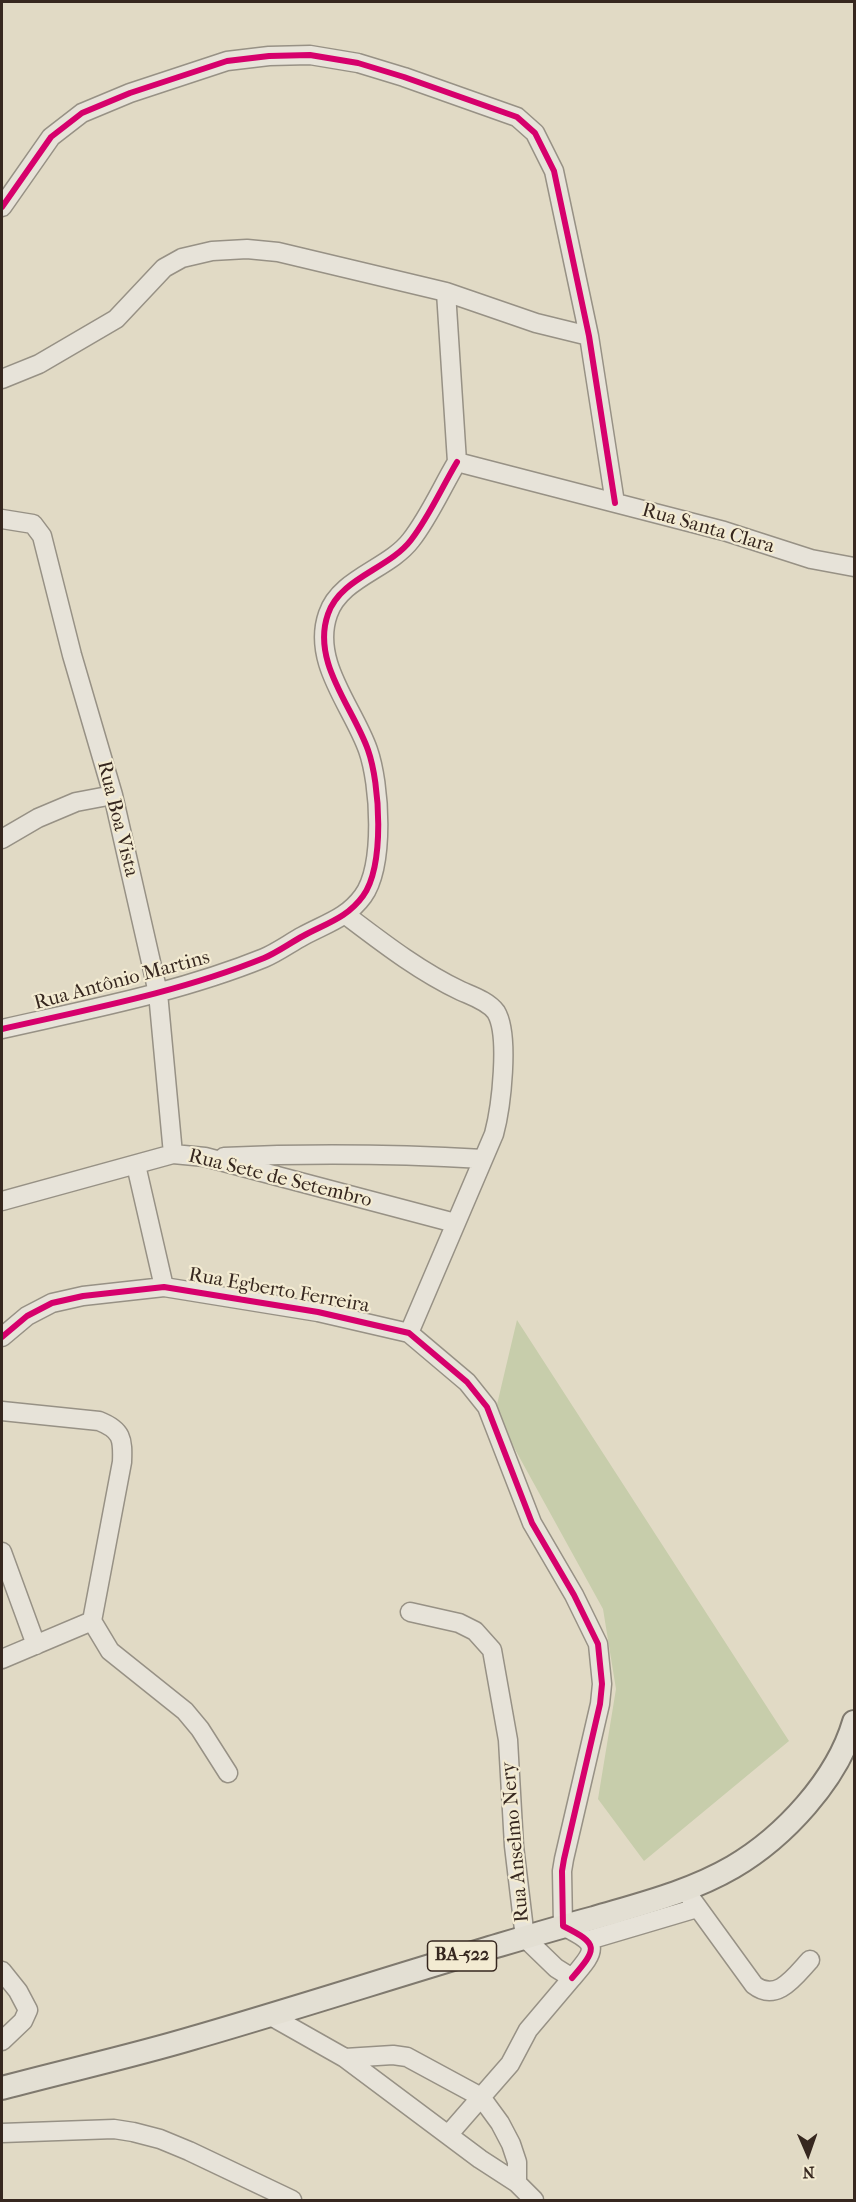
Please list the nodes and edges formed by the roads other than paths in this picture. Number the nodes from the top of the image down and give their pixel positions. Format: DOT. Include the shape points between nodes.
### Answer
graph roads {
  1 [pos="2,207"];
  2 [pos="446,292"];
  3 [pos="589,336"];
  4 [pos="2,379"];
  5 [pos="457,462"];
  6 [pos="615,503"];
  7 [pos="2,519"];
  8 [pos="855,567"];
  9 [pos="113,795"];
  10 [pos="2,839"];
  11 [pos="346,915"];
  12 [pos="158,993"];
  13 [pos="2,1029"];
  14 [pos="173,1154"];
  15 [pos="205,1157"];
  16 [pos="483,1159"];
  17 [pos="136,1165"];
  18 [pos="2,1201"];
  19 [pos="455,1223"];
  20 [pos="164,1287"];
  21 [pos="409,1333"];
  22 [pos="2,1337"];
  23 [pos="2,1411"];
  24 [pos="2,1552"];
  25 [pos="410,1612"];
  26 [pos="92,1621"];
  27 [pos="36,1645"];
  28 [pos="2,1659"];
  29 [pos="855,1722"];
  30 [pos="228,1773"];
  31 [pos="691,1899"];
  32 [pos="563,1926"];
  33 [pos="525,1938"];
  34 [pos="589,1940"];
  35 [pos="810,1959"];
  36 [pos="2,1971"];
  37 [pos="572,1978"];
  38 [pos="269,2015"];
  39 [pos="2,2041"];
  40 [pos="345,2058"];
  41 [pos="2,2088"];
  42 [pos="481,2097"];
  43 [pos="2,2133"];
  44 [pos="448,2135"];
  45 [pos="517,2183"];
  46 [pos="292,2200"];
  47 [pos="534,2200"];
  1 -- 3 [label="street" via="51,138 98,105 227,61 310,55 358,63 517,117 535,133 554,171"];
  2 -- 3 [label="street" via="536,323"];
  2 -- 4 [label="street" via="278,252 212,251 182,258 164,268 116,319 39,364"];
  2 -- 5 [label="street"];
  3 -- 6 [label="street"];
  5 -- 6 [label="street, Rua Santa Clara"];
  5 -- 11 [label="street" via="411,540 397,555 348,587 328,612 323,631 334,679 368,750 378,815 372,876 364,894"];
  6 -- 8 [label="street, Rua Santa Clara" via="724,531 811,559"];
  7 -- 9 [label="street, Rua Boa Vista" via="33,524 42,536"];
  9 -- 10 [label="street" via="76,802"];
  9 -- 12 [label="street, Rua Boa Vista"];
  11 -- 12 [label="street, Rua Antônio Martins" via="266,957"];
  11 -- 16 [label="street" via="394,952 494,1009 501,1024 500,1114"];
  12 -- 13 [label="street, Rua Antônio Martins"];
  12 -- 14 [label="street, Rua Boa Vista"];
  14 -- 15 [label="street, Rua Sete de Setembro"];
  14 -- 17 [label="street, Rua Sete de Setembro"];
  15 -- 16 [label="street" via="285,1154"];
  15 -- 19 [label="street, Rua Sete de Setembro"];
  16 -- 19 [label="street"];
  17 -- 18 [label="street, Rua Sete de Setembro"];
  17 -- 20 [label="street"];
  19 -- 21 [label="street"];
  20 -- 21 [label="street, Rua Egberto Ferreira" via="318,1312"];
  20 -- 22 [label="street, Rua Egberto Ferreira" via="52,1303 27,1316"];
  21 -- 32 [label="street, Rua Egberto Ferreira" via="467,1382 487,1407 532,1523 598,1644 602,1684 563,1865"];
  23 -- 26 [label="street" via="99,1421 115,1430 123,1443"];
  24 -- 27 [label="street"];
  25 -- 33 [label="street, Rua Anselmo Nery" via="459,1623 475,1631 492,1650 508,1740 514,1846"];
  26 -- 27 [label="street"];
  26 -- 30 [label="street" via="110,1651 185,1711"];
  27 -- 28 [label="street"];
  29 -- 31 [label="main road, BA-522" via="833,1767 792,1821 750,1856 710,1880"];
  31 -- 32 [label="main road, BA-522"];
  31 -- 34 [label="street"];
  31 -- 35 [label="street" via="759,1989 778,1990"];
  32 -- 33 [label="main road, BA-522"];
  32 -- 34 [label="street"];
  33 -- 37 [label="street, Rua Anselmo Nery"];
  33 -- 38 [label="main road, BA-522"];
  34 -- 37 [label="street" via="591,1952"];
  36 -- 39 [label="street" via="28,2010 23,2021"];
  37 -- 42 [label="street" via="534,2022 510,2064"];
  38 -- 40 [label="street"];
  38 -- 41 [label="main road, BA-522"];
  40 -- 42 [label="street" via="407,2057"];
  40 -- 44 [label="street"];
  42 -- 44 [label="street"];
  42 -- 45 [label="street" via="511,2144 517,2162"];
  43 -- 46 [label="street" via="114,2129 133,2132 179,2147"];
  44 -- 45 [label="street"];
  45 -- 47 [label="street"];
}
